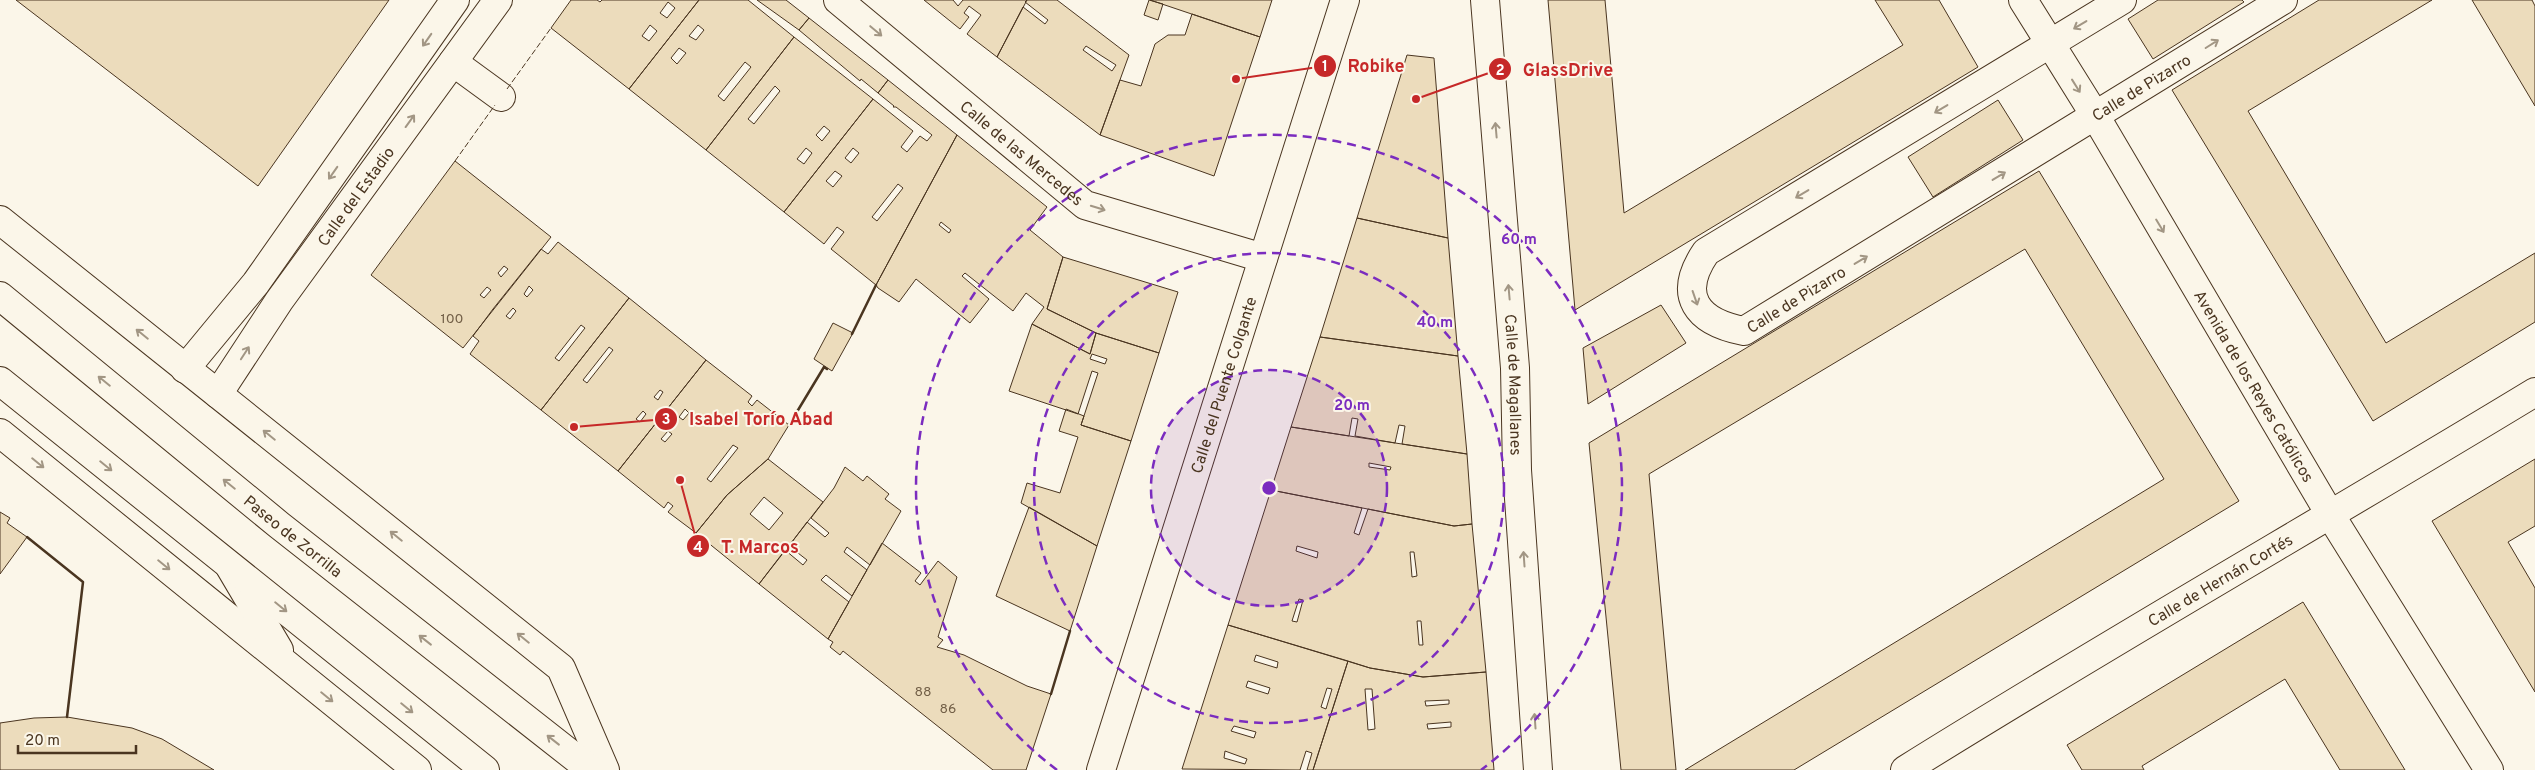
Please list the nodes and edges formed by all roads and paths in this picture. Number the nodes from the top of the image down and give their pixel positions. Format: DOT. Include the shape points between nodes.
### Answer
graph roads {
  1 [pos="455,0"];
  2 [pos="498,0"];
  3 [pos="838,0"];
  4 [pos="1345,0"];
  5 [pos="1485,0"];
  6 [pos="2023,0"];
  7 [pos="2122,0"];
  8 [pos="2283,0"];
  9 [pos="2049,44"];
  10 [pos="453,62"];
  11 [pos="501,97"];
  12 [pos="2096,117"];
  13 [pos="0,220"];
  14 [pos="1263,258"];
  15 [pos="0,296"];
  16 [pos="185,369"];
  17 [pos="0,381"];
  18 [pos="2535,392"];
  19 [pos="218,394"];
  20 [pos="0,433"];
  21 [pos="2331,516"];
  22 [pos="229,565"];
  23 [pos="289,666"];
  24 [pos="417,770"];
  25 [pos="485,770"];
  26 [pos="591,770"];
  27 [pos="605,770"];
  28 [pos="1101,770"];
  29 [pos="1538,770"];
  30 [pos="1905,770"];
  31 [pos="2489,770"];
  1 -- 16 [label="street, Calle del Estadio, one-way" via="256,283"];
  2 -- 10 [label="street, Calle del Estadio"];
  3 -- 14 [label="street, Calle de las Mercedes, one-way" via="1085,205"];
  4 -- 14 [label="street, Calle del Puente Colgante"];
  29 -- 5 [label="street, Calle de Magallanes, one-way" via="1517,470 1515,368"];
  6 -- 9 [label="street, Avenida de los Reyes Católicos"];
  7 -- 9 [label="street, Calle de Pizarro, one-way"];
  12 -- 8 [label="street, Calle de Pizarro, one-way"];
  9 -- 12 [label="street, Avenida de los Reyes Católicos, one-way"];
  9 -- 12 [label="street, Calle de Pizarro, one-way" via="1706,252 1695,268 1692,296 1705,318 1719,326 1744,332"];
  10 -- 11 [label="street"];
  19 -- 10 [label="street, Calle del Estadio, one-way" via="279,301"];
  12 -- 21 [label="street, Avenida de los Reyes Católicos, one-way"];
  16 -- 13 [label="street, one-way"];
  14 -- 28 [label="street, Calle del Puente Colgante"];
  26 -- 15 [label="street, Paseo de Zorrilla, one-way" via="279,525"];
  16 -- 19 [label="street"];
  17 -- 22 [label="street, one-way"];
  18 -- 21 [label="street, Calle de Hernán Cortés"];
  27 -- 19 [label="street, one-way" via="561,668"];
  20 -- 23 [label="street, one-way"];
  21 -- 30 [label="street, Calle de Hernán Cortés" via="2019,699"];
  21 -- 31 [label="street, Avenida de los Reyes Católicos"];
  22 -- 23 [label="street"];
  22 -- 25 [label="street, one-way"];
  23 -- 24 [label="street, one-way"];
}
